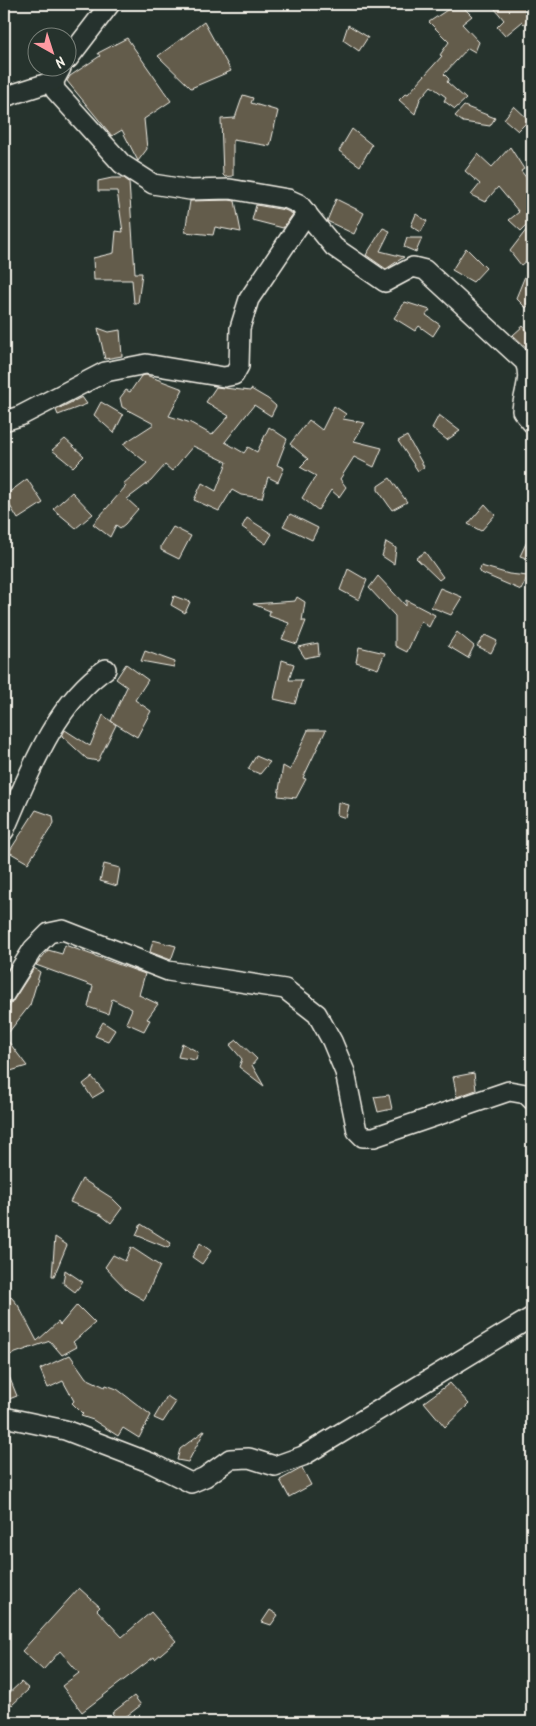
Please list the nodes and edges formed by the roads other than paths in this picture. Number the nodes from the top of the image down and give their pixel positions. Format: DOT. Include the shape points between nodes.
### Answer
graph roads {
  1 [pos="110,4"];
  2 [pos="78,45"];
  3 [pos="47,78"];
  4 [pos="57,78"];
  5 [pos="4,96"];
  6 [pos="307,213"];
  7 [pos="4,421"];
  8 [pos="532,423"];
  9 [pos="106,669"];
  10 [pos="4,831"];
  11 [pos="4,995"];
  12 [pos="532,1100"];
  13 [pos="532,1317"];
  14 [pos="4,1417"];
  1 -- 2 [label="street"];
  3 -- 5 [label="street"];
  4 -- 6 [label="street" via="56,90 104,145 122,164 153,184 190,190 230,189 288,199"];
  6 -- 7 [label="street" via="249,300 240,328 239,366 234,375 224,377 146,364 105,372"];
  6 -- 8 [label="street" via="334,247 385,282 413,266 426,270 525,362 530,373 522,398 522,411"];
  9 -- 10 [label="street" via="88,680 52,730"];
  11 -- 12 [label="street" via="33,949 49,933 63,930 168,972 285,989 316,1014 332,1041 345,1072 357,1131 363,1137 374,1137 509,1090 526,1094"];
  13 -- 14 [label="street" via="303,1456 275,1466 249,1458 230,1459 191,1483 151,1463 74,1433"];
}
